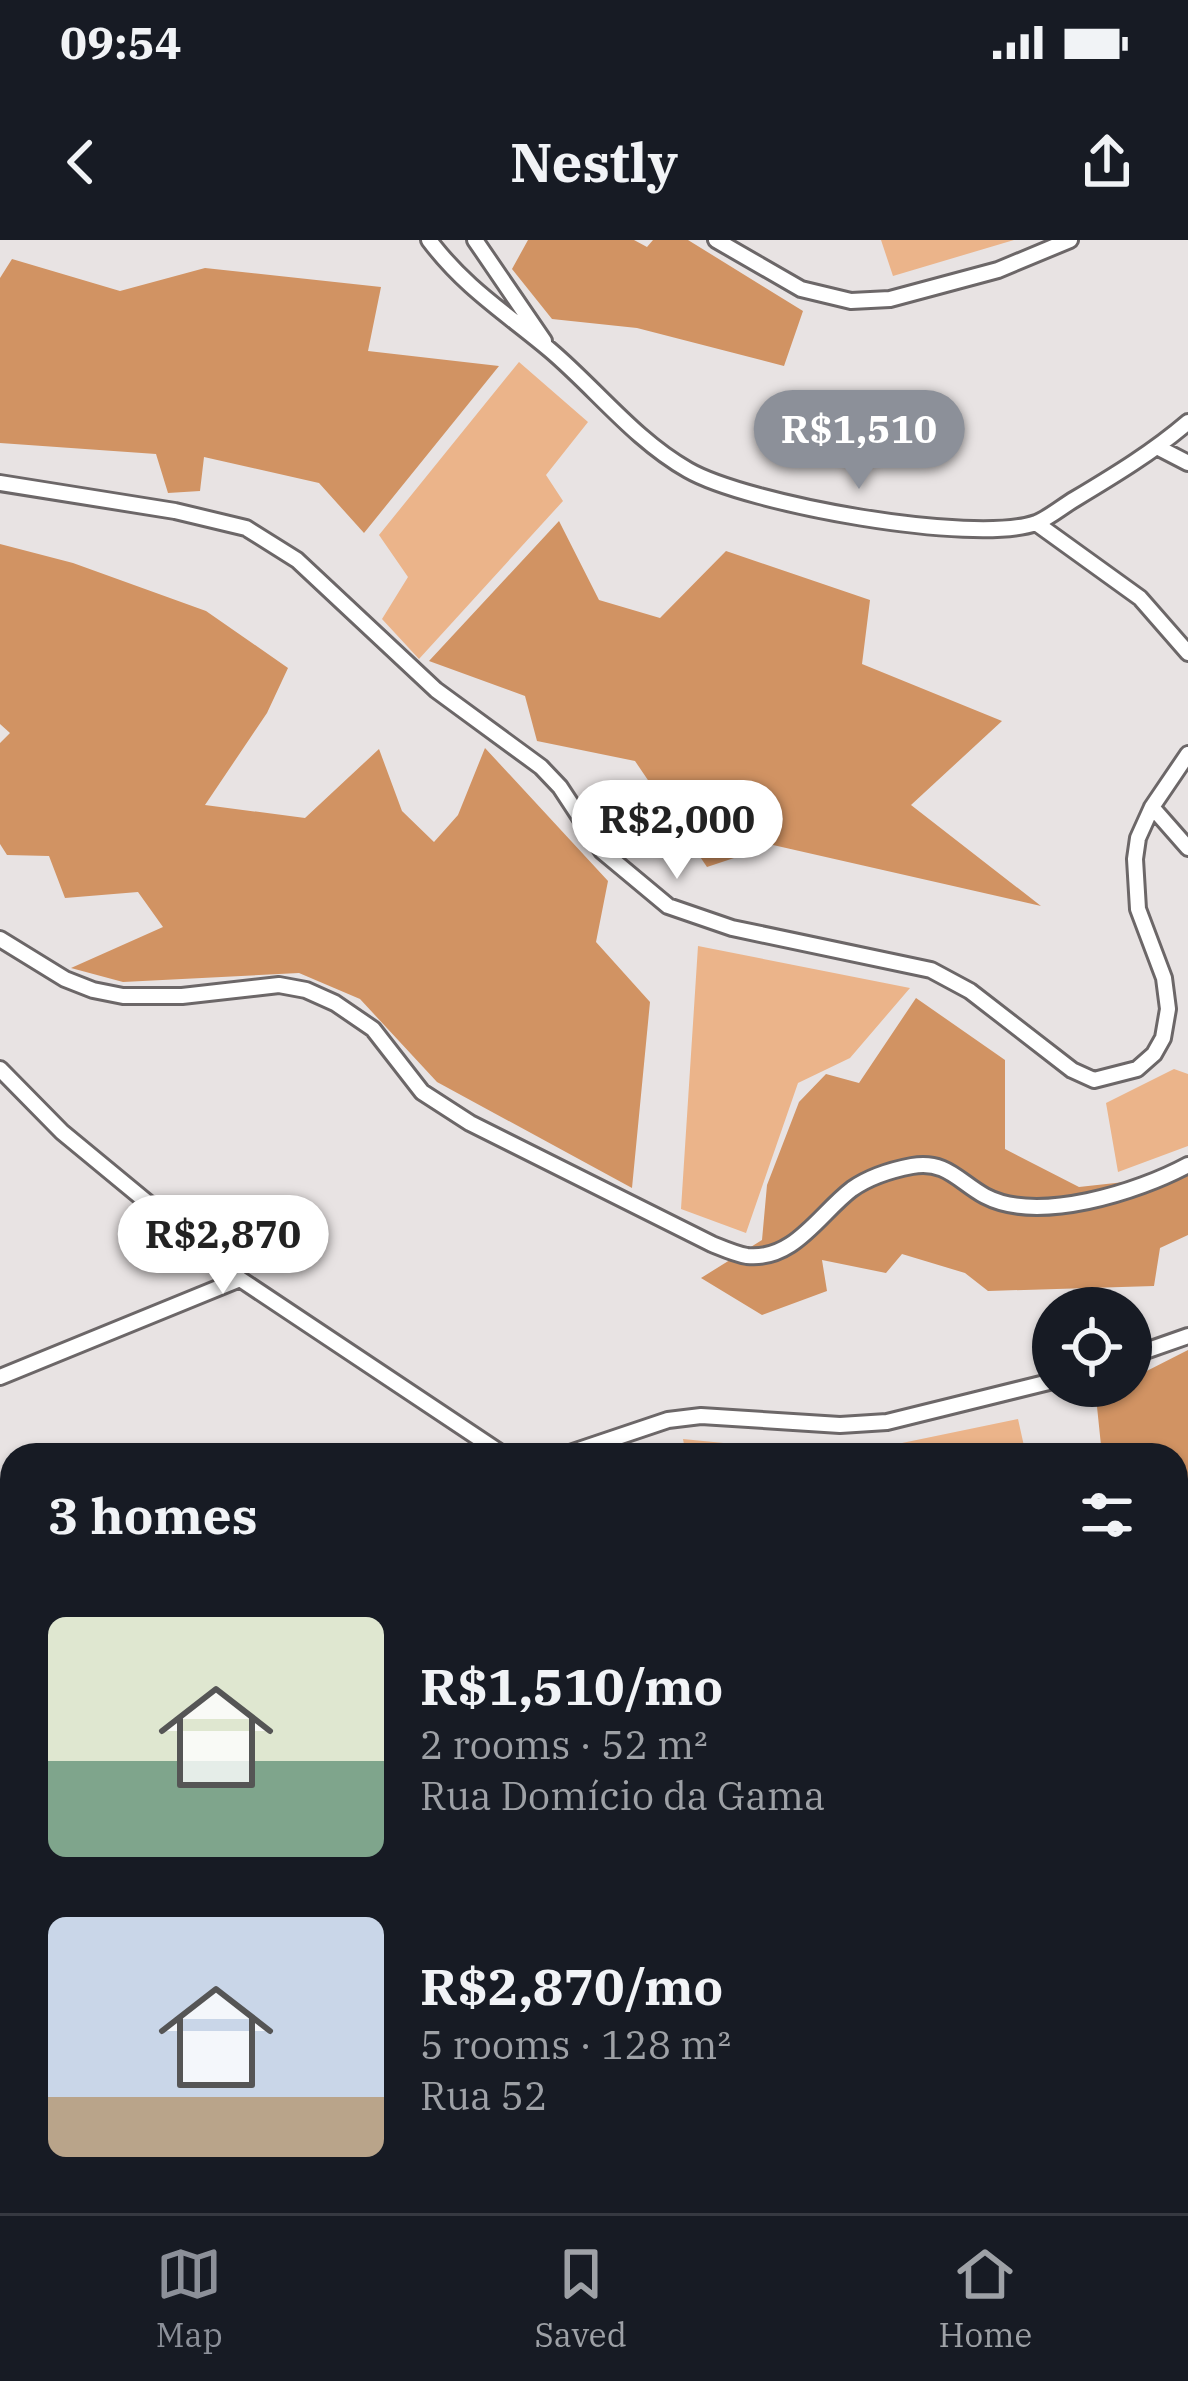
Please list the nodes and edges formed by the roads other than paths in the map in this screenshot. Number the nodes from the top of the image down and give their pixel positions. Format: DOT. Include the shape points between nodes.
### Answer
graph roads {
  1 [pos="429,240"];
  2 [pos="475,240"];
  3 [pos="716,240"];
  4 [pos="1070,240"];
  5 [pos="550,350"];
  6 [pos="1188,422"];
  7 [pos="1159,448"];
  8 [pos="1188,463"];
  9 [pos="0,483"];
  10 [pos="1036,523"];
  11 [pos="1188,652"];
  12 [pos="1188,754"];
  13 [pos="1152,807"];
  14 [pos="1188,848"];
  15 [pos="0,938"];
  16 [pos="0,1069"];
  17 [pos="1188,1165"];
  18 [pos="240,1279"];
  19 [pos="1188,1336"];
  20 [pos="1152,1349"];
  21 [pos="0,1377"];
  22 [pos="1032,1386"];
  23 [pos="487,1443"];
  24 [pos="600,1443"];
  1 -- 5 [label="street" via="495,310"];
  2 -- 5 [label="street"];
  3 -- 4 [label="street" via="801,289 851,301 890,299 998,270"];
  5 -- 10 [label="street" via="686,470 736,492 981,530"];
  6 -- 7 [label="street"];
  7 -- 8 [label="street"];
  7 -- 10 [label="street"];
  9 -- 13 [label="street" via="246,528 297,560 436,690 541,767 602,851 668,906 732,928 931,970 1094,1080 1137,1069 1163,1038 1164,978 1138,909 1135,859"];
  10 -- 11 [label="street" via="1129,590"];
  12 -- 13 [label="street"];
  13 -- 14 [label="street"];
  15 -- 17 [label="street" via="65,979 123,996 306,990 373,1029 422,1092 470,1123 748,1256 795,1240 848,1192 892,1170 950,1170 986,1197 1017,1207 1139,1188"];
  16 -- 18 [label="street" via="62,1132"];
  18 -- 21 [label="street"];
  18 -- 23 [label="street"];
  19 -- 20 [label="street"];
  22 -- 24 [label="street" via="887,1422 701,1416"];
}
